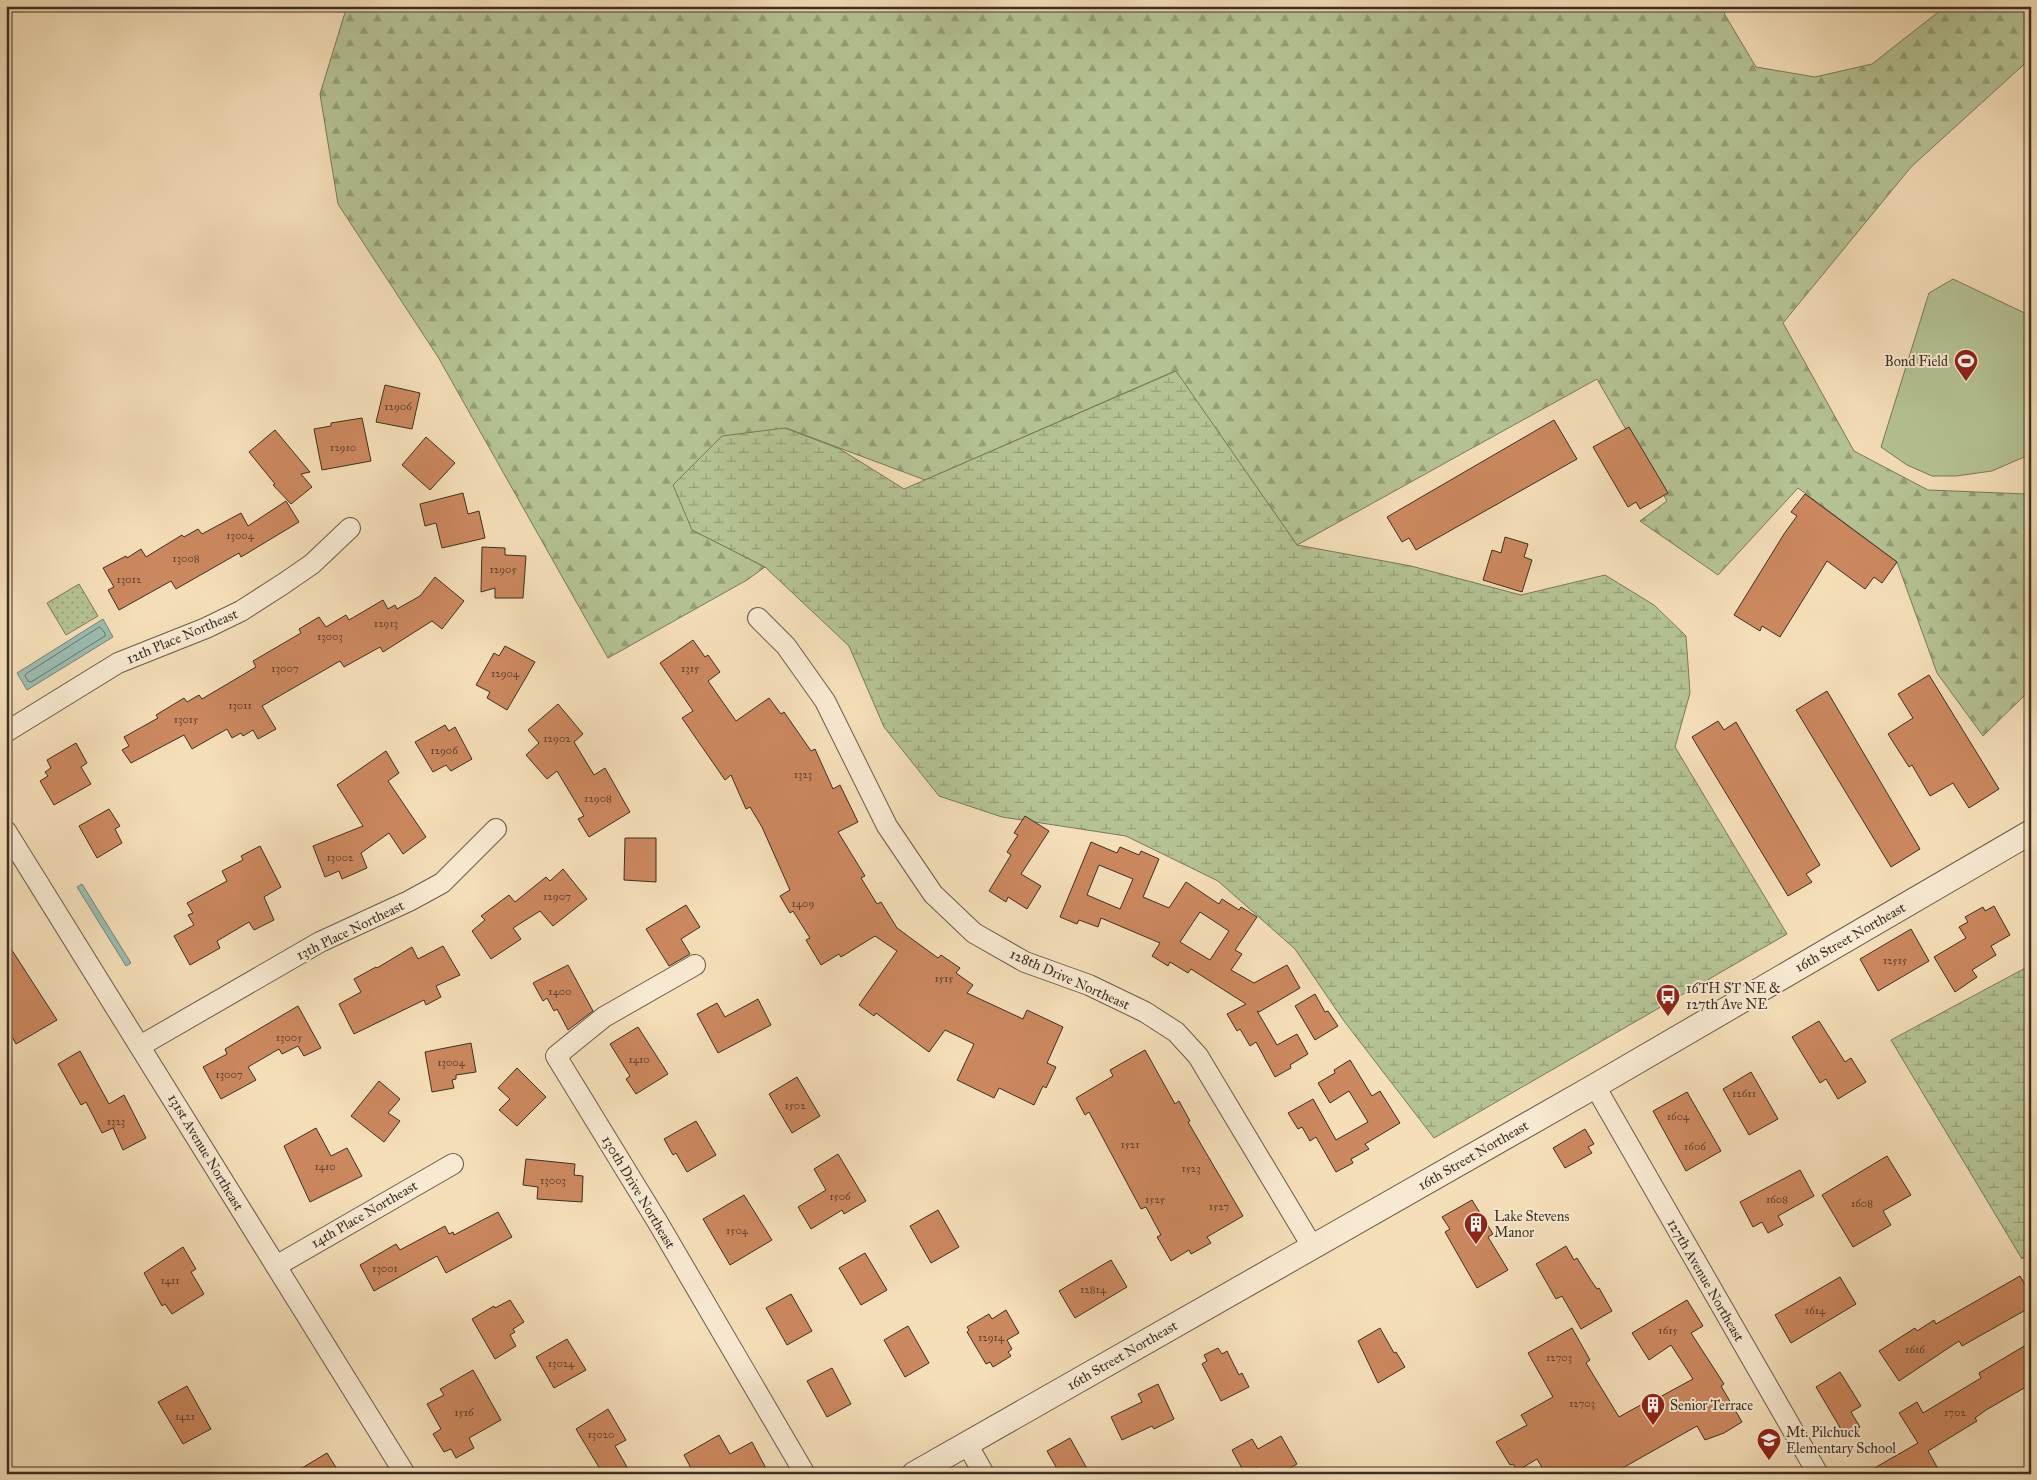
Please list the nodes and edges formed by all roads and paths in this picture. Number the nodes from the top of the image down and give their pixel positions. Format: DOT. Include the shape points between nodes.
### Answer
graph roads {
  1 [pos="350,528"];
  2 [pos="758,618"];
  3 [pos="6,732"];
  4 [pos="496,829"];
  5 [pos="6,831"];
  6 [pos="2031,832"];
  7 [pos="695,965"];
  8 [pos="140,1046"];
  9 [pos="1595,1086"];
  10 [pos="453,1164"];
  11 [pos="1312,1246"];
  12 [pos="276,1266"];
  13 [pos="967,1444"];
  14 [pos="405,1474"];
  15 [pos="805,1474"];
  16 [pos="914,1474"];
  17 [pos="984,1474"];
  18 [pos="1818,1474"];
  1 -- 3 [label="street, 12th Place Northeast" via="312,564 241,611 118,663"];
  2 -- 11 [label="street, 128th Drive Northeast" via="786,646 825,701 887,826 933,894 974,933 1025,962 1089,985 1145,1012 1176,1032 1198,1056"];
  4 -- 8 [label="street, 13th Place Northeast" via="442,883 320,942"];
  5 -- 8 [label="street, 131st Avenue Northeast"];
  6 -- 9 [label="street, 16th Street Northeast"];
  7 -- 15 [label="street, 130th Drive Northeast" via="604,1017 556,1056"];
  8 -- 12 [label="street, 131st Avenue Northeast"];
  9 -- 11 [label="street, 16th Street Northeast"];
  9 -- 18 [label="street, 127th Avenue Northeast"];
  10 -- 12 [label="street, 14th Place Northeast"];
  11 -- 13 [label="street, 16th Street Northeast"];
  12 -- 14 [label="street, 131st Avenue Northeast"];
  13 -- 16 [label="street, 16th Street Northeast"];
  13 -- 17 [label="street"];
}
